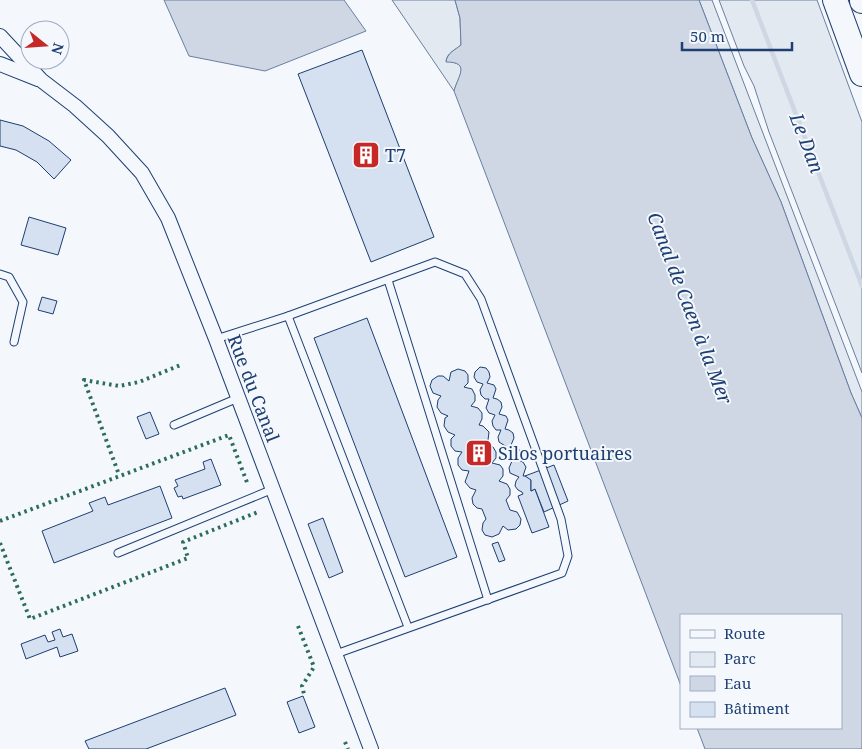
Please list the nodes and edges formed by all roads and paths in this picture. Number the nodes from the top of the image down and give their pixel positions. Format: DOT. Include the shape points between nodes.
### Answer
graph roads {
  1 [pos="835,0"];
  2 [pos="0,36"];
  3 [pos="0,64"];
  4 [pos="862,74"];
  5 [pos="40,80"];
  6 [pos="0,274"];
  7 [pos="388,280"];
  8 [pos="288,316"];
  9 [pos="216,340"];
  10 [pos="14,342"];
  11 [pos="238,398"];
  12 [pos="174,425"];
  13 [pos="273,489"];
  14 [pos="118,553"];
  15 [pos="488,600"];
  16 [pos="408,627"];
  17 [pos="336,654"];
  18 [pos="371,749"];
  1 -- 4 [label="highway"];
  2 -- 5 [label="street, Rue du Canal"];
  3 -- 5 [label="street, Rue du Canal"];
  5 -- 9 [label="street, Rue du Canal" via="108,136 142,173 168,218"];
  6 -- 10 [label="lane" via="9,277 23,302"];
  7 -- 8 [label="lane"];
  7 -- 15 [label="lane"];
  7 -- 15 [label="lane" via="436,262 466,274 481,298 561,519 568,556 562,573"];
  8 -- 9 [label="lane"];
  8 -- 16 [label="lane"];
  9 -- 11 [label="street, Rue du Canal"];
  11 -- 12 [label="lane"];
  11 -- 13 [label="street, Rue du Canal"];
  13 -- 14 [label="lane"];
  13 -- 17 [label="street, Rue du Canal"];
  15 -- 16 [label="lane"];
  16 -- 17 [label="lane"];
  17 -- 18 [label="street, Rue du Canal"];
}
